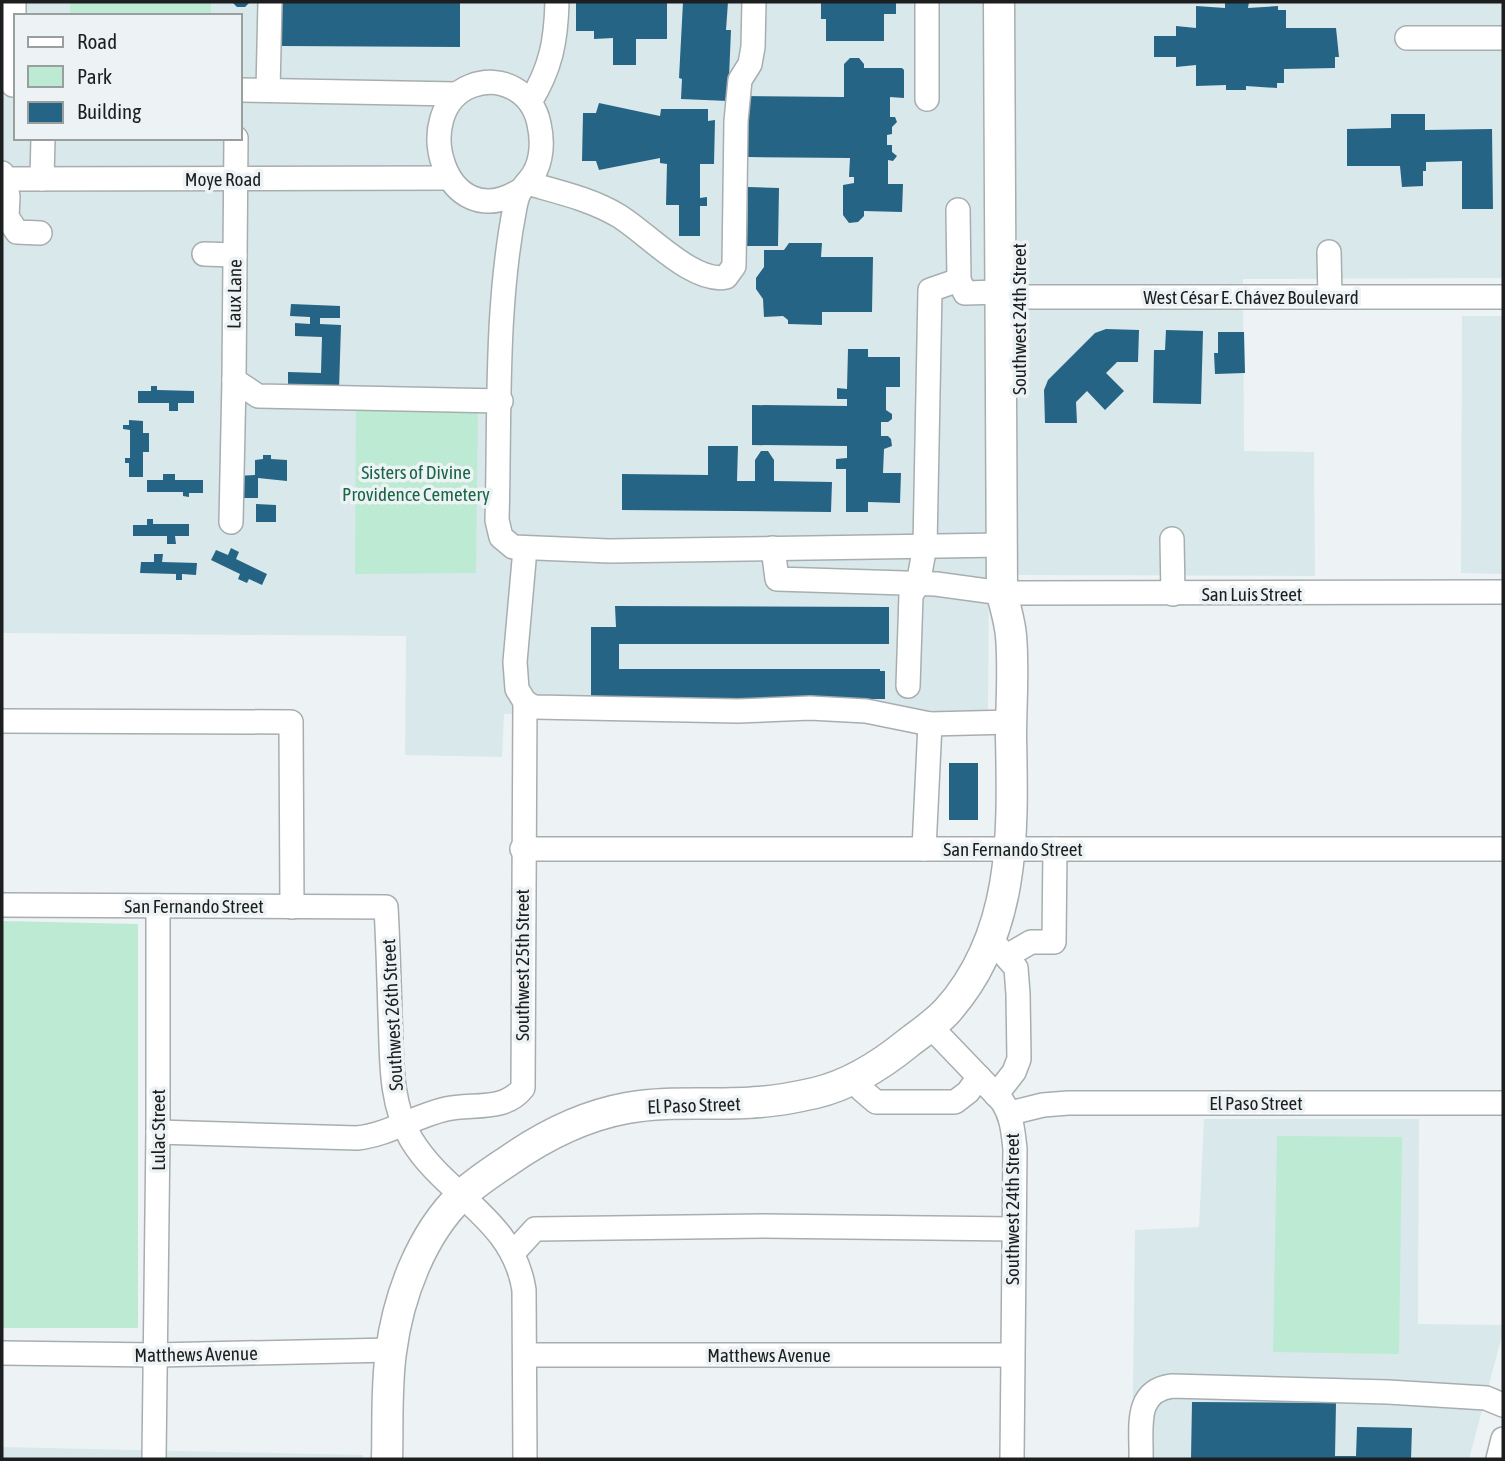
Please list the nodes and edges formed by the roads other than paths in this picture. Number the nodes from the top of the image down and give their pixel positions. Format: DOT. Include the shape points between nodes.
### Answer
graph roads {
  1 [pos="14,2"];
  2 [pos="270,2"];
  3 [pos="557,2"];
  4 [pos="754,2"];
  5 [pos="927,2"];
  6 [pos="999,2"];
  7 [pos="1017,2"];
  8 [pos="1408,38"];
  9 [pos="1503,38"];
  10 [pos="10,90"];
  11 [pos="242,90"];
  12 [pos="268,90"];
  13 [pos="456,94"];
  14 [pos="928,99"];
  15 [pos="530,102"];
  16 [pos="43,140"];
  17 [pos="236,140"];
  18 [pos="3,176"];
  19 [pos="448,178"];
  20 [pos="42,179"];
  21 [pos="235,179"];
  22 [pos="523,187"];
  23 [pos="958,210"];
  24 [pos="40,233"];
  25 [pos="1329,252"];
  26 [pos="204,254"];
  27 [pos="235,255"];
  28 [pos="959,280"];
  29 [pos="1006,296"];
  30 [pos="1330,297"];
  31 [pos="1503,297"];
  32 [pos="234,380"];
  33 [pos="500,401"];
  34 [pos="231,522"];
  35 [pos="1172,539"];
  36 [pos="1002,545"];
  37 [pos="925,546"];
  38 [pos="773,548"];
  39 [pos="525,549"];
  40 [pos="918,584"];
  41 [pos="1503,592"];
  42 [pos="1011,593"];
  43 [pos="1173,594"];
  44 [pos="908,686"];
  45 [pos="524,708"];
  46 [pos="2,721"];
  47 [pos="1011,722"];
  48 [pos="930,724"];
  49 [pos="522,849"];
  50 [pos="924,849"];
  51 [pos="1011,849"];
  52 [pos="1055,849"];
  53 [pos="1503,849"];
  54 [pos="2,905"];
  55 [pos="158,906"];
  56 [pos="292,906"];
  57 [pos="386,907"];
  58 [pos="999,947"];
  59 [pos="930,1026"];
  60 [pos="979,1077"];
  61 [pos="853,1079"];
  62 [pos="1503,1103"];
  63 [pos="1003,1104"];
  64 [pos="404,1124"];
  65 [pos="158,1132"];
  66 [pos="462,1195"];
  67 [pos="1014,1229"];
  68 [pos="513,1253"];
  69 [pos="391,1350"];
  70 [pos="2,1353"];
  71 [pos="525,1354"];
  72 [pos="156,1355"];
  73 [pos="1012,1355"];
  74 [pos="1503,1405"];
  75 [pos="1503,1439"];
  76 [pos="153,1459"];
  77 [pos="387,1459"];
  78 [pos="525,1459"];
  79 [pos="1012,1459"];
  80 [pos="1142,1459"];
  81 [pos="1498,1459"];
  1 -- 10 [label="street"];
  2 -- 12 [label="street"];
  3 -- 15 [label="street" via="549,66"];
  4 -- 22 [label="street" via="753,47 740,80 736,121 734,266 726,277 691,270 639,229 594,203"];
  5 -- 14 [label="street"];
  6 -- 29 [label="main road, Southwest 24th Street"];
  7 -- 29 [label="main road, Southwest 24th Street"];
  8 -- 9 [label="street"];
  11 -- 12 [label="street"];
  12 -- 13 [label="street"];
  13 -- 15 [label="street" via="486,82 505,83"];
  13 -- 19 [label="street" via="447,107 439,143"];
  15 -- 22 [label="street" via="539,120 541,148 536,170"];
  16 -- 20 [label="street"];
  17 -- 21 [label="street, Laux Lane"];
  18 -- 20 [label="street, Moye Road"];
  18 -- 24 [label="street" via="7,217 17,232"];
  19 -- 21 [label="street, Moye Road"];
  19 -- 22 [label="street" via="465,194 485,200 499,200"];
  20 -- 21 [label="street, Moye Road"];
  21 -- 27 [label="street, Laux Lane"];
  22 -- 33 [label="street" via="508,244"];
  23 -- 28 [label="street"];
  25 -- 30 [label="street"];
  26 -- 27 [label="street"];
  27 -- 32 [label="street, Laux Lane"];
  28 -- 29 [label="street, West César E. Chávez Boulevard" via="965,293"];
  28 -- 37 [label="street" via="930,290"];
  29 -- 30 [label="street, West César E. Chávez Boulevard"];
  29 -- 36 [label="main road, Southwest 24th Street"];
  29 -- 42 [label="main road, Southwest 24th Street"];
  30 -- 31 [label="street, West César E. Chávez Boulevard"];
  32 -- 33 [label="street" via="258,397"];
  32 -- 34 [label="street, Laux Lane"];
  33 -- 39 [label="street" via="499,530 513,547"];
  35 -- 43 [label="street"];
  36 -- 37 [label="street"];
  36 -- 42 [label="main road, Southwest 24th Street"];
  37 -- 38 [label="street"];
  37 -- 40 [label="street"];
  38 -- 39 [label="street"];
  38 -- 40 [label="street, San Luis Street" via="777,579"];
  39 -- 45 [label="street, Southwest 25th Street" via="515,662"];
  40 -- 42 [label="street, San Luis Street"];
  40 -- 44 [label="street" via="911,595"];
  41 -- 43 [label="street, San Luis Street"];
  42 -- 43 [label="street, San Luis Street"];
  42 -- 47 [label="main road, Southwest 24th Street"];
  45 -- 48 [label="street" via="810,708 866,711"];
  45 -- 49 [label="street, Southwest 25th Street"];
  46 -- 56 [label="street" via="291,722"];
  47 -- 48 [label="street"];
  47 -- 51 [label="main road, Southwest 24th Street"];
  48 -- 50 [label="street"];
  49 -- 50 [label="street, San Fernando Street"];
  49 -- 64 [label="street, Southwest 25th Street" via="523,1088 501,1104 454,1108"];
  50 -- 51 [label="street, San Fernando Street"];
  51 -- 52 [label="street, San Fernando Street"];
  51 -- 58 [label="main road, Southwest 24th Street"];
  52 -- 53 [label="street, San Fernando Street"];
  52 -- 58 [label="street" via="1054,942"];
  54 -- 55 [label="street, San Fernando Street"];
  55 -- 56 [label="street, San Fernando Street"];
  55 -- 65 [label="street, Lulac Street"];
  56 -- 57 [label="street, San Fernando Street"];
  57 -- 64 [label="street, Southwest 26th Street" via="392,1066"];
  58 -- 59 [label="main road, Southwest 24th Street" via="978,965"];
  58 -- 63 [label="street" via="1017,968 1019,1059"];
  59 -- 60 [label="street"];
  59 -- 61 [label="main road, El Paso Street"];
  60 -- 61 [label="street" via="955,1102 876,1102"];
  60 -- 63 [label="street"];
  61 -- 66 [label="main road, El Paso Street" via="817,1093 759,1102 672,1103 587,1118 529,1146"];
  62 -- 63 [label="street, El Paso Street"];
  63 -- 67 [label="street, Southwest 24th Street" via="1015,1149"];
  64 -- 65 [label="street" via="357,1138"];
  64 -- 66 [label="street, Southwest 26th Street" via="429,1164"];
  65 -- 72 [label="street, Lulac Street"];
  66 -- 68 [label="street" via="494,1226"];
  66 -- 69 [label="main road" via="435,1227 417,1262 400,1307"];
  67 -- 68 [label="street" via="535,1229"];
  67 -- 73 [label="street, Southwest 24th Street"];
  68 -- 71 [label="street" via="524,1290"];
  69 -- 72 [label="street, Matthews Avenue"];
  69 -- 77 [label="main road"];
  70 -- 72 [label="street, Matthews Avenue"];
  71 -- 73 [label="street, Matthews Avenue"];
  71 -- 78 [label="street"];
  72 -- 76 [label="street, Lulac Street"];
  73 -- 79 [label="street, Southwest 24th Street"];
  74 -- 80 [label="street" via="1486,1398 1388,1392 1159,1387 1148,1395 1142,1414"];
  75 -- 81 [label="street"];
}
